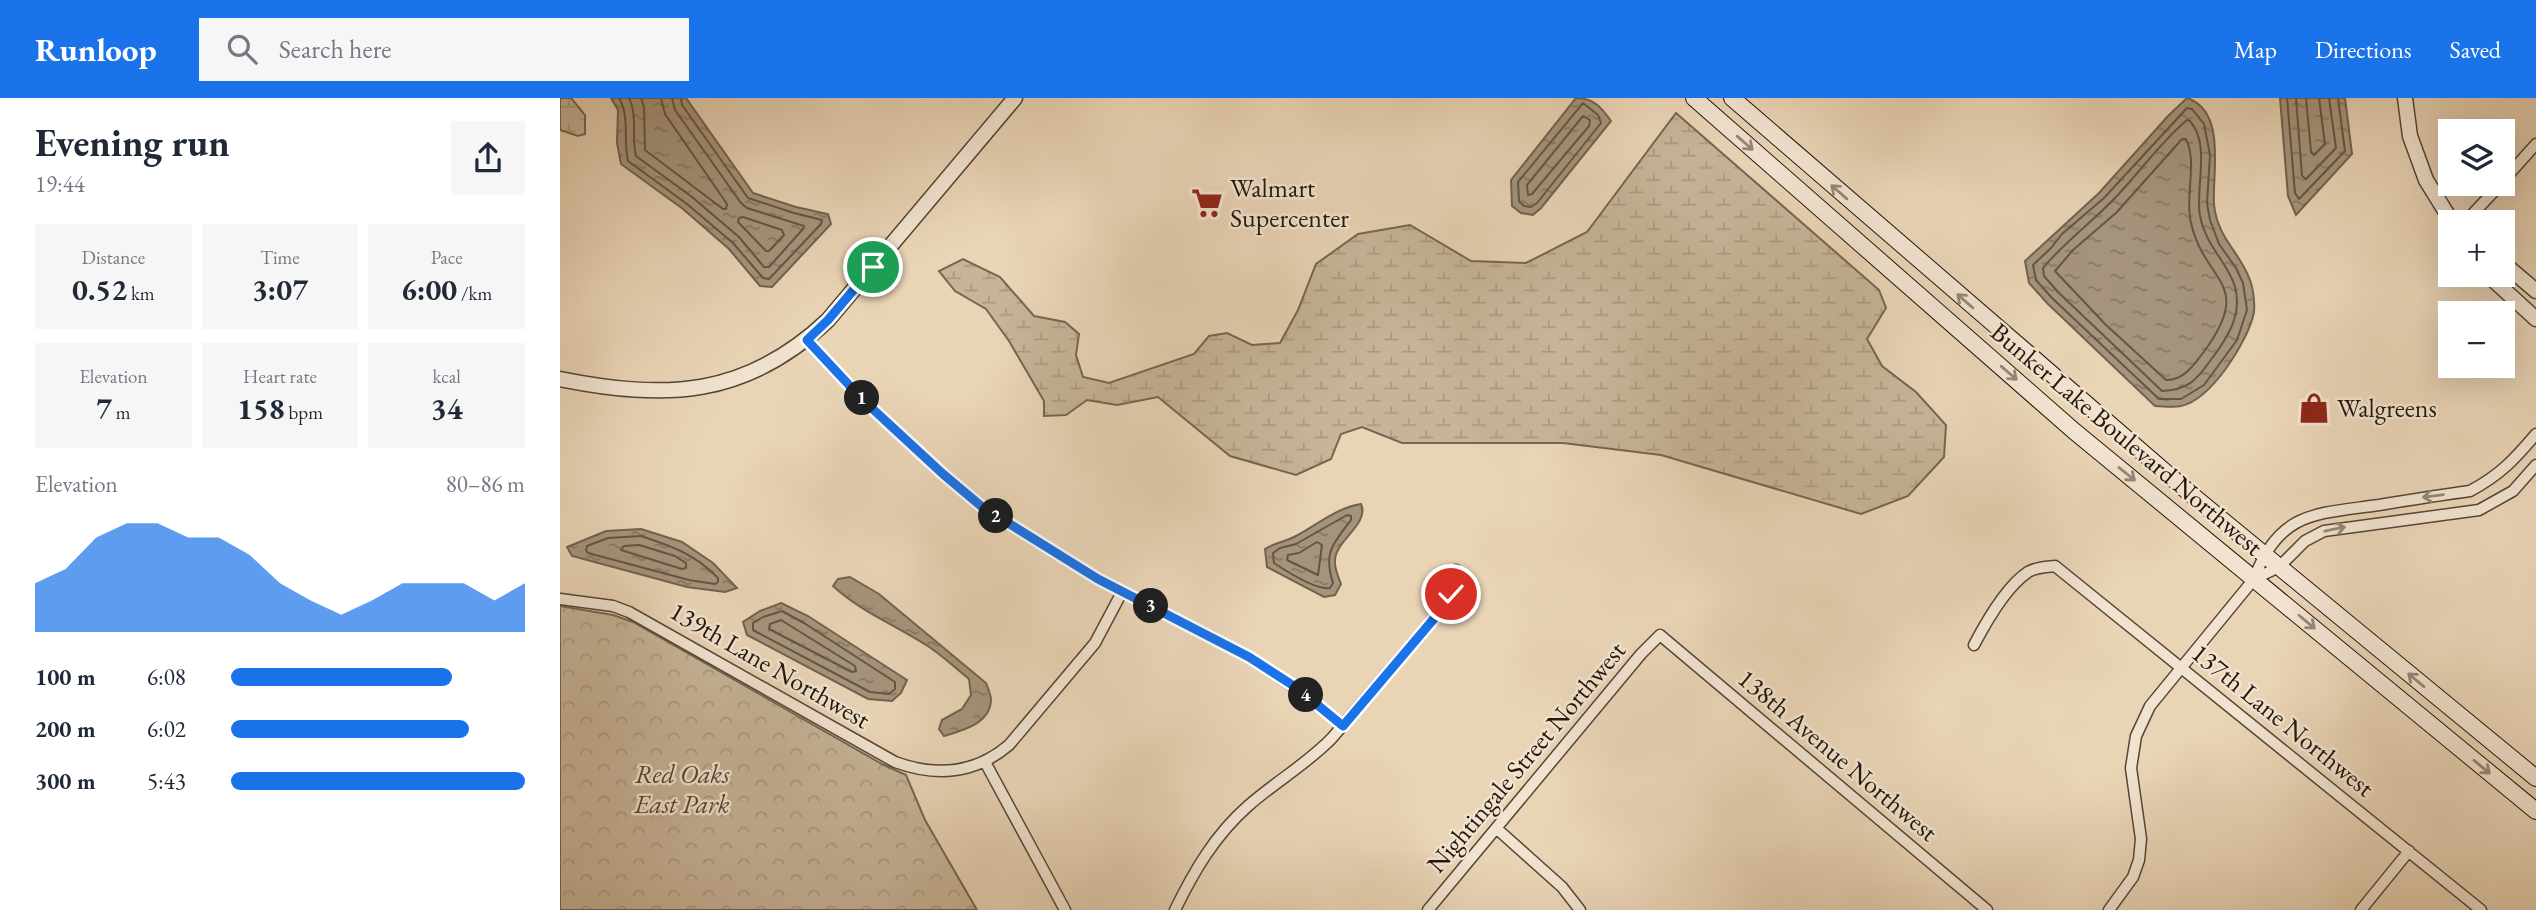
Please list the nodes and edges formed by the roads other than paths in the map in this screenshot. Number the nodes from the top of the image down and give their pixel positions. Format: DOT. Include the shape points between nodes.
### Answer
graph roads {
  1 [pos="1015,98"];
  2 [pos="1693,98"];
  3 [pos="1732,98"];
  4 [pos="2405,98"];
  5 [pos="2536,144"];
  6 [pos="2515,168"];
  7 [pos="2490,196"];
  8 [pos="2445,210"];
  9 [pos="2476,210"];
  10 [pos="2515,273"];
  11 [pos="2501,287"];
  12 [pos="2536,291"];
  13 [pos="2536,319"];
  14 [pos="807,340"];
  15 [pos="560,379"];
  16 [pos="2536,434"];
  17 [pos="2536,464"];
  18 [pos="2263,554"];
  19 [pos="2279,567"];
  20 [pos="1456,570"];
  21 [pos="2254,579"];
  22 [pos="1122,592"];
  23 [pos="560,599"];
  24 [pos="1660,635"];
  25 [pos="1974,645"];
  26 [pos="2181,667"];
  27 [pos="1343,726"];
  28 [pos="985,762"];
  29 [pos="2536,778"];
  30 [pos="2536,811"];
  31 [pos="1496,828"];
  32 [pos="2409,851"];
  33 [pos="1065,910"];
  34 [pos="1175,910"];
  35 [pos="1428,910"];
  36 [pos="1580,910"];
  37 [pos="1987,910"];
  38 [pos="2109,910"];
  39 [pos="2361,910"];
  40 [pos="2481,910"];
  1 -- 14 [label="street"];
  2 -- 21 [label="main road, Bunker Lake Boulevard Northwest, one-way" via="2074,431"];
  18 -- 3 [label="main road, Bunker Lake Boulevard Northwest, one-way"];
  4 -- 8 [label="street" via="2410,136 2426,180"];
  5 -- 6 [label="street"];
  7 -- 9 [label="street"];
  10 -- 12 [label="street"];
  11 -- 13 [label="street"];
  14 -- 15 [label="street" via="756,371 704,387 624,390"];
  14 -- 22 [label="street" via="963,492 1015,529"];
  16 -- 18 [label="street, one-way" via="2508,467 2470,491 2307,516 2283,532"];
  19 -- 17 [label="street, one-way" via="2305,541 2324,531 2479,510 2513,491"];
  18 -- 19 [label="main road, Bunker Lake Boulevard Northwest"];
  18 -- 21 [label="street"];
  19 -- 21 [label="street"];
  29 -- 19 [label="main road, Bunker Lake Boulevard Northwest, one-way"];
  20 -- 27 [label="street" via="1443,608"];
  21 -- 26 [label="street"];
  21 -- 30 [label="main road, Bunker Lake Boulevard Northwest, one-way"];
  22 -- 27 [label="street" via="1249,657"];
  22 -- 28 [label="street, 139th Lane Northwest" via="1096,643 1009,745"];
  23 -- 28 [label="street, 139th Lane Northwest" via="613,606 636,615 895,762 926,771 957,771"];
  24 -- 31 [label="street, Nightingale Street Northwest"];
  24 -- 37 [label="street, 138th Avenue Northwest"];
  25 -- 26 [label="street, 137th Lane Northwest" via="2020,579 2036,569 2055,566"];
  26 -- 32 [label="street, 137th Lane Northwest"];
  26 -- 38 [label="street" via="2150,706 2136,736 2131,768 2141,839 2139,860 2133,877"];
  27 -- 34 [label="street" via="1315,755 1236,817 1198,866"];
  28 -- 33 [label="street"];
  31 -- 35 [label="street, Nightingale Street Northwest"];
  31 -- 36 [label="street" via="1554,879"];
  32 -- 39 [label="street"];
  32 -- 40 [label="street, 137th Lane Northwest"];
}
